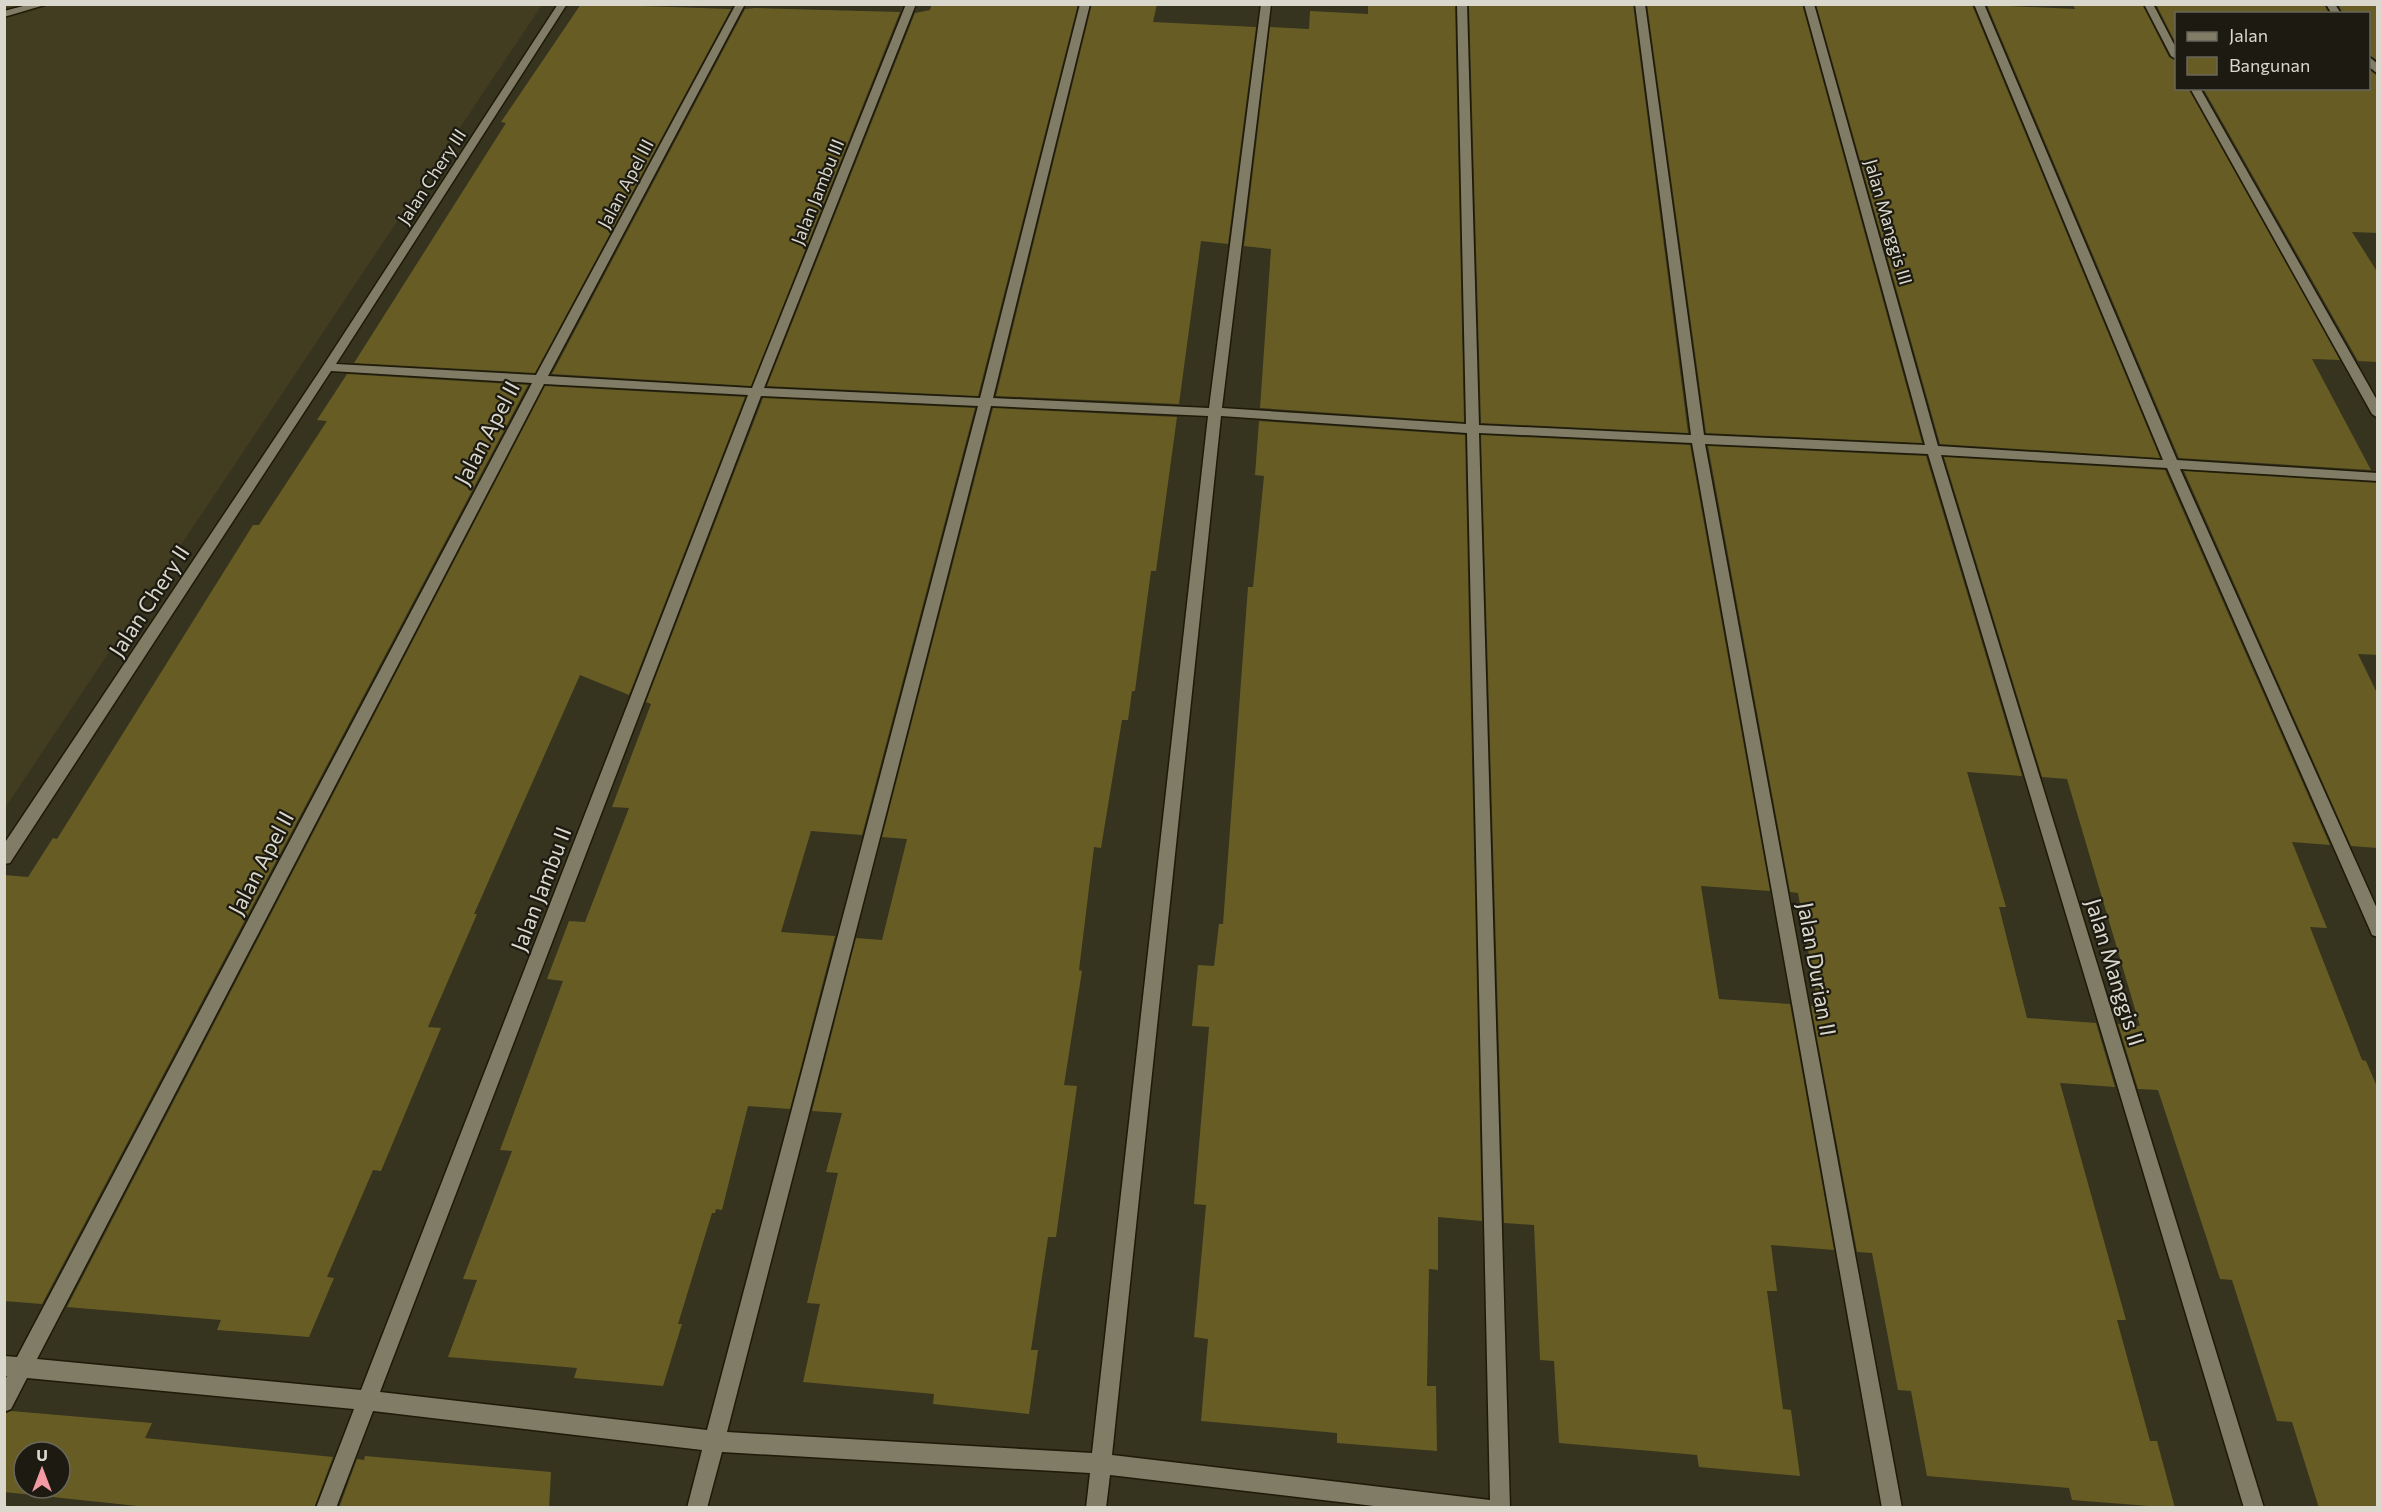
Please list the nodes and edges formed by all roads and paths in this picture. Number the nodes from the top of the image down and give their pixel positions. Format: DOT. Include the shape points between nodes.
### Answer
graph roads {
  1 [pos="44,4"];
  2 [pos="563,4"];
  3 [pos="741,4"];
  4 [pos="912,4"];
  5 [pos="1085,4"];
  6 [pos="1266,4"];
  7 [pos="1462,4"];
  8 [pos="1640,4"];
  9 [pos="1809,4"];
  10 [pos="1979,4"];
  11 [pos="2148,4"];
  12 [pos="4,14"];
  13 [pos="2175,54"];
  14 [pos="2196,90"];
  15 [pos="328,367"];
  16 [pos="540,380"];
  17 [pos="756,392"];
  18 [pos="986,400"];
  19 [pos="1215,412"];
  20 [pos="2378,414"];
  21 [pos="1473,429"];
  22 [pos="1698,439"];
  23 [pos="1932,450"];
  24 [pos="2172,465"];
  25 [pos="2378,477"];
  26 [pos="4,858"];
  27 [pos="2378,930"];
  28 [pos="14,1367"];
  29 [pos="369,1401"];
  30 [pos="4,1402"];
  31 [pos="713,1442"];
  32 [pos="1101,1464"];
  33 [pos="326,1508"];
  34 [pos="697,1508"];
  35 [pos="1096,1508"];
  36 [pos="1485,1508"];
  37 [pos="1500,1508"];
  38 [pos="1892,1508"];
  39 [pos="2254,1508"];
  1 -- 12 [label="street"];
  2 -- 15 [label="street, Jalan Chery III"];
  3 -- 16 [label="street, Jalan Apel III"];
  4 -- 17 [label="street, Jalan Jambu III"];
  5 -- 18 [label="street"];
  6 -- 19 [label="street"];
  7 -- 21 [label="street"];
  8 -- 22 [label="street, Jalan Durian II"];
  9 -- 23 [label="street, Jalan Manggis III"];
  10 -- 24 [label="street"];
  11 -- 13 [label="street"];
  14 -- 20 [label="street"];
  15 -- 16 [label="street"];
  15 -- 26 [label="street, Jalan Chery II"];
  16 -- 17 [label="street"];
  16 -- 28 [label="street, Jalan Apel II"];
  17 -- 18 [label="street"];
  17 -- 29 [label="street, Jalan Jambu II"];
  18 -- 19 [label="street"];
  18 -- 31 [label="street"];
  19 -- 21 [label="street"];
  19 -- 32 [label="street"];
  21 -- 22 [label="street"];
  21 -- 37 [label="street"];
  22 -- 23 [label="street"];
  22 -- 38 [label="street, Jalan Durian II"];
  23 -- 24 [label="street"];
  23 -- 39 [label="street, Jalan Manggis II"];
  24 -- 25 [label="street"];
  24 -- 27 [label="street"];
  28 -- 29 [label="street"];
  28 -- 30 [label="street, Jalan Apel II"];
  29 -- 31 [label="street"];
  29 -- 33 [label="street, Jalan Jambu II"];
  31 -- 32 [label="street"];
  31 -- 34 [label="street"];
  32 -- 35 [label="street"];
  32 -- 36 [label="street"];
}
